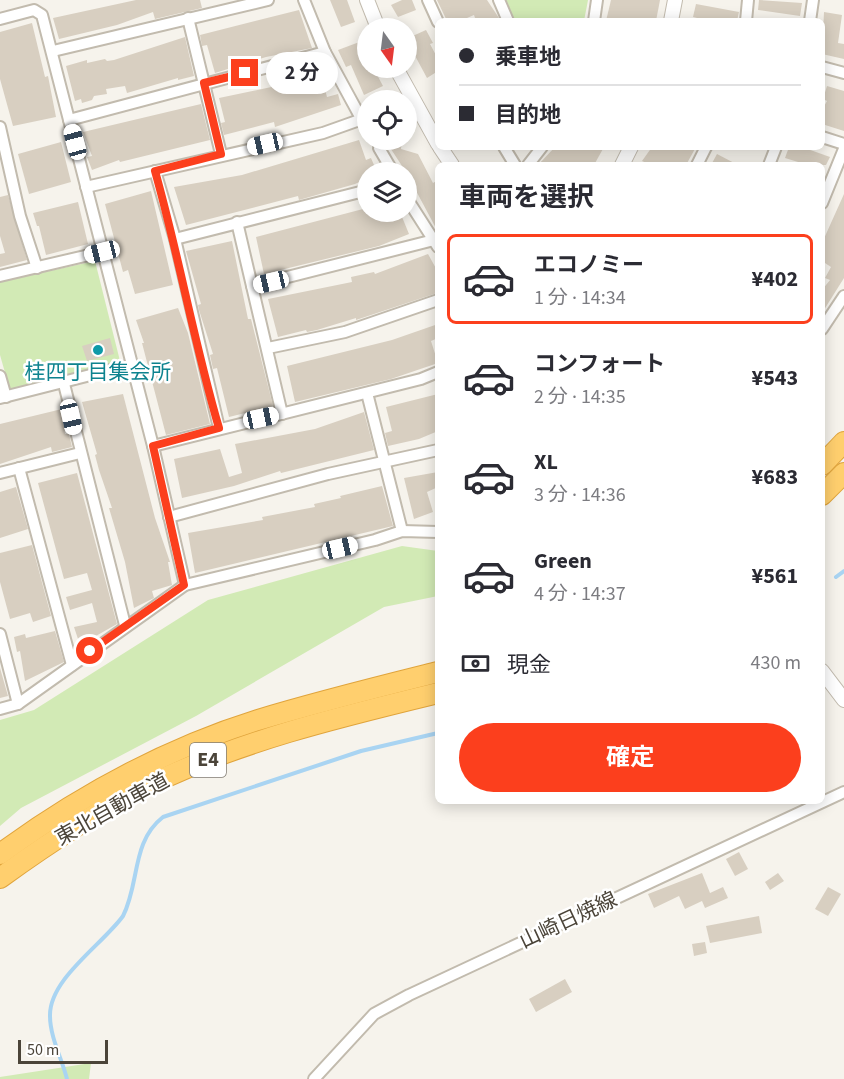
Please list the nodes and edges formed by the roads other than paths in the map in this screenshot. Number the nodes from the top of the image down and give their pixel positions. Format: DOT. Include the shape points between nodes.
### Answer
graph roads {
  1 [pos="267,0"];
  2 [pos="304,0"];
  3 [pos="367,0"];
  4 [pos="428,0"];
  5 [pos="499,0"];
  6 [pos="597,0"];
  7 [pos="675,0"];
  8 [pos="748,0"];
  9 [pos="813,0"];
  10 [pos="188,18"];
  11 [pos="374,18"];
  12 [pos="436,18"];
  13 [pos="507,18"];
  14 [pos="594,18"];
  15 [pos="672,18"];
  16 [pos="746,18"];
  17 [pos="810,18"];
  18 [pos="0,19"];
  19 [pos="53,51"];
  20 [pos="325,52"];
  21 [pos="825,67"];
  22 [pos="844,73"];
  23 [pos="204,83"];
  24 [pos="357,106"];
  25 [pos="417,110"];
  26 [pos="69,120"];
  27 [pos="357,121"];
  28 [pos="0,127"];
  29 [pos="433,127"];
  30 [pos="825,138"];
  31 [pos="2,143"];
  32 [pos="844,144"];
  33 [pos="844,149"];
  34 [pos="540,150"];
  35 [pos="221,154"];
  36 [pos="530,162"];
  37 [pos="155,171"];
  38 [pos="86,187"];
  39 [pos="357,193"];
  40 [pos="825,196"];
  41 [pos="417,214"];
  42 [pos="237,222"];
  43 [pos="175,239"];
  44 [pos="435,242"];
  45 [pos="435,244"];
  46 [pos="102,252"];
  47 [pos="37,268"];
  48 [pos="0,276"];
  49 [pos="252,286"];
  50 [pos="844,297"];
  51 [pos="435,301"];
  52 [pos="825,325"];
  53 [pos="268,348"];
  54 [pos="130,365"];
  55 [pos="435,373"];
  56 [pos="0,376"];
  57 [pos="63,380"];
  58 [pos="367,393"];
  59 [pos="3,397"];
  60 [pos="282,414"];
  61 [pos="219,428"];
  62 [pos="844,442"];
  63 [pos="153,446"];
  64 [pos="435,451"];
  65 [pos="80,453"];
  66 [pos="825,462"];
  67 [pos="386,463"];
  68 [pos="19,468"];
  69 [pos="0,473"];
  70 [pos="844,473"];
  71 [pos="825,492"];
  72 [pos="169,517"];
  73 [pos="402,531"];
  74 [pos="435,532"];
  75 [pos="184,585"];
  76 [pos="125,625"];
  77 [pos="0,634"];
  78 [pos="72,665"];
  79 [pos="435,673"];
  80 [pos="825,675"];
  81 [pos="435,694"];
  82 [pos="844,700"];
  83 [pos="18,704"];
  84 [pos="0,709"];
  85 [pos="844,792"];
  86 [pos="825,801"];
  87 [pos="818,804"];
  88 [pos="0,854"];
  89 [pos="0,878"];
  90 [pos="314,1079"];
  1 -- 10 [label="street"];
  2 -- 20 [label="street"];
  3 -- 11 [label="street"];
  4 -- 12 [label="street"];
  5 -- 13 [label="street"];
  6 -- 14 [label="street"];
  7 -- 15 [label="street"];
  8 -- 16 [label="street"];
  9 -- 17 [label="street"];
  10 -- 19 [label="street"];
  10 -- 23 [label="street"];
  18 -- 19 [label="street" via="34,10 42,15"];
  19 -- 26 [label="street"];
  20 -- 23 [label="street"];
  20 -- 24 [label="street"];
  21 -- 22 [label="street"];
  23 -- 26 [label="street"];
  23 -- 35 [label="street"];
  25 -- 29 [label="street"];
  26 -- 38 [label="street"];
  27 -- 35 [label="street" via="323,133"];
  28 -- 31 [label="street"];
  30 -- 32 [label="street"];
  31 -- 47 [label="street"];
  33 -- 40 [label="street"];
  34 -- 36 [label="street"];
  35 -- 37 [label="street"];
  37 -- 38 [label="street"];
  37 -- 43 [label="street"];
  38 -- 46 [label="street"];
  39 -- 42 [label="street"];
  41 -- 44 [label="street"];
  42 -- 43 [label="street"];
  42 -- 49 [label="street"];
  43 -- 61 [label="street"];
  45 -- 49 [label="street"];
  46 -- 47 [label="street"];
  46 -- 54 [label="street"];
  47 -- 48 [label="street"];
  49 -- 53 [label="street"];
  50 -- 52 [label="street"];
  51 -- 53 [label="street" via="345,332"];
  53 -- 60 [label="street"];
  54 -- 57 [label="street"];
  54 -- 63 [label="street"];
  55 -- 58 [label="street"];
  56 -- 59 [label="street"];
  57 -- 59 [label="street"];
  57 -- 65 [label="street"];
  58 -- 60 [label="street"];
  58 -- 67 [label="street"];
  60 -- 61 [label="street"];
  61 -- 63 [label="street"];
  62 -- 66 [label="highway"];
  63 -- 72 [label="street"];
  64 -- 67 [label="street"];
  65 -- 68 [label="street"];
  65 -- 76 [label="street"];
  67 -- 72 [label="street" via="328,474"];
  67 -- 73 [label="street"];
  68 -- 69 [label="street"];
  68 -- 78 [label="street"];
  70 -- 71 [label="highway"];
  72 -- 75 [label="street"];
  73 -- 74 [label="street"];
  73 -- 75 [label="street"];
  75 -- 76 [label="street"];
  76 -- 78 [label="street"];
  77 -- 83 [label="street"];
  78 -- 83 [label="street"];
  79 -- 88 [label="highway, 東北自動車道 / E4" via="256,721 200,741 79,801"];
  80 -- 82 [label="street"];
  81 -- 89 [label="highway, 東北自動車道 / E4" via="319,723 208,760 147,786 91,817"];
  83 -- 84 [label="street"];
  85 -- 86 [label="street, 山崎日焼線"];
  87 -- 90 [label="street, 山崎日焼線" via="374,1014"];
}
